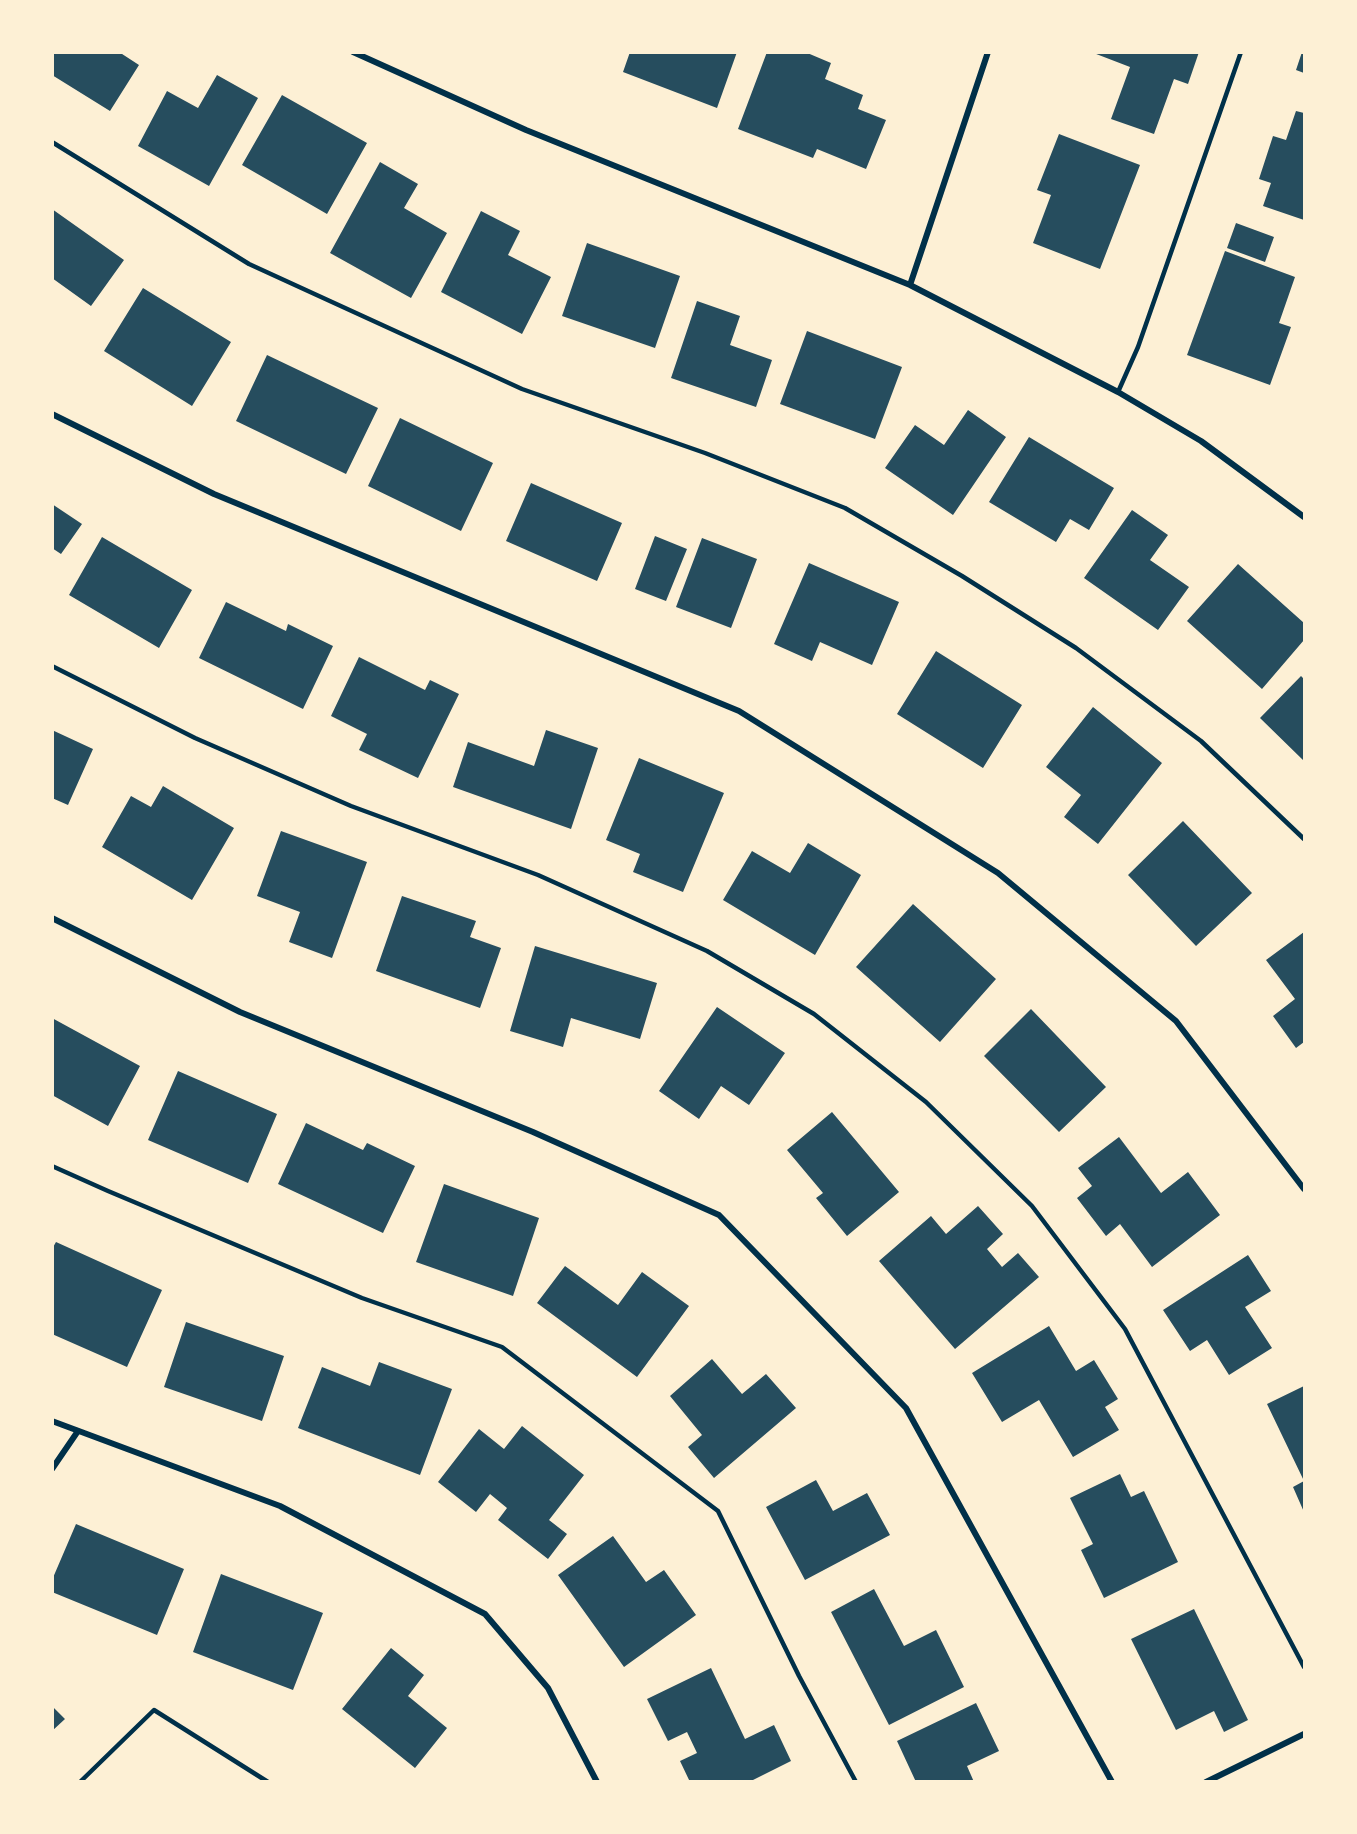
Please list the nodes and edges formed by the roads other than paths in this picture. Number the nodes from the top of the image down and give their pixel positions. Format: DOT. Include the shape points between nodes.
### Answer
graph roads {
  1 [pos="353,52"];
  2 [pos="988,52"];
  3 [pos="1241,52"];
  4 [pos="52,142"];
  5 [pos="910,285"];
  6 [pos="1118,392"];
  7 [pos="52,414"];
  8 [pos="1305,518"];
  9 [pos="52,666"];
  10 [pos="1305,839"];
  11 [pos="52,918"];
  12 [pos="52,1166"];
  13 [pos="1305,1190"];
  14 [pos="52,1421"];
  15 [pos="78,1431"];
  16 [pos="52,1469"];
  17 [pos="1305,1667"];
  18 [pos="1305,1734"];
  19 [pos="80,1782"];
  20 [pos="268,1782"];
  21 [pos="597,1782"];
  22 [pos="856,1782"];
  23 [pos="1112,1782"];
  24 [pos="1206,1782"];
  1 -- 5 [label="street" via="526,130"];
  2 -- 5 [label="street"];
  3 -- 6 [label="lane" via="1138,347"];
  4 -- 10 [label="lane" via="249,264 522,389 705,453 845,508 1076,648 1201,741"];
  5 -- 6 [label="street"];
  6 -- 8 [label="street" via="1201,441"];
  7 -- 13 [label="street" via="214,494 739,711 998,873 1176,1021"];
  9 -- 17 [label="lane" via="195,738 341,802 538,875 706,951 814,1014 926,1102 1032,1206 1125,1329"];
  11 -- 23 [label="street" via="240,1012 533,1132 719,1215 906,1408"];
  12 -- 22 [label="lane" via="362,1298 502,1347 718,1511"];
  14 -- 15 [label="street"];
  15 -- 16 [label="street"];
  15 -- 21 [label="street" via="280,1506 485,1614 548,1688"];
  18 -- 24 [label="street"];
  19 -- 20 [label="lane" via="154,1710"];
}
